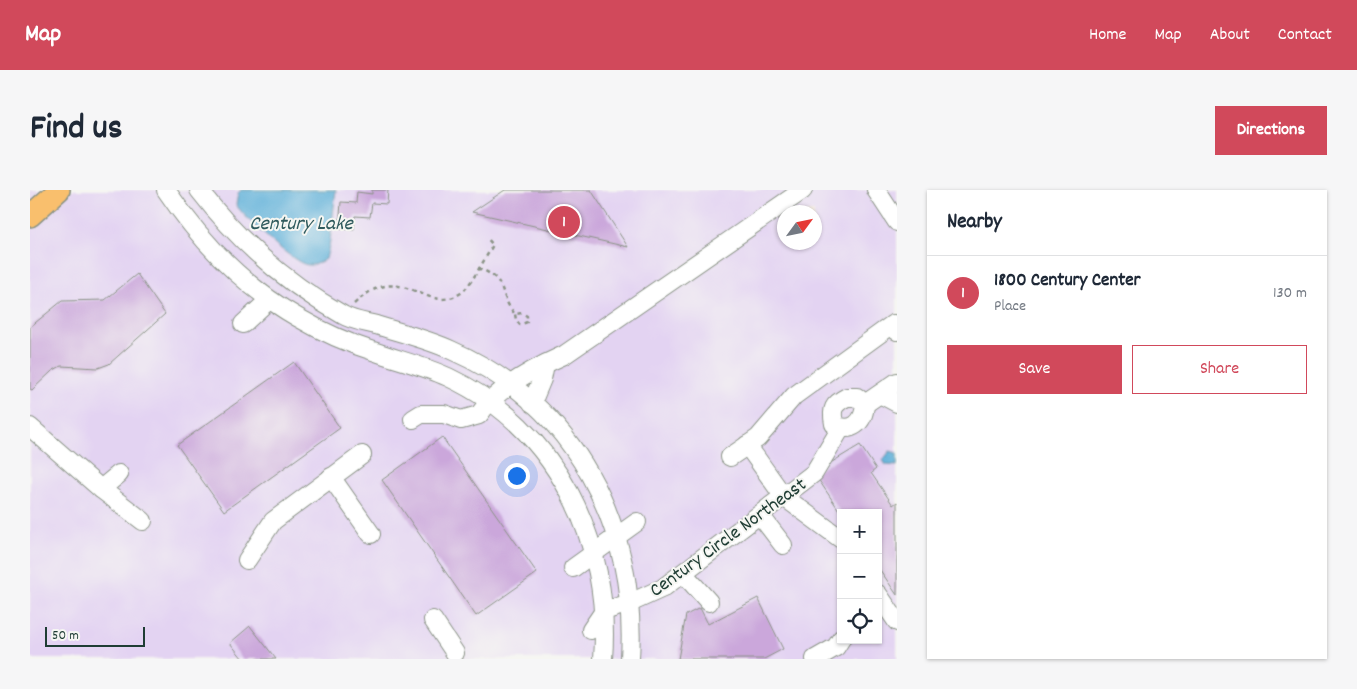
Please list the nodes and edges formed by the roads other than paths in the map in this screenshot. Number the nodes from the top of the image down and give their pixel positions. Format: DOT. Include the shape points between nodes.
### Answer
graph roads {
  1 [pos="59,190"];
  2 [pos="161,190"];
  3 [pos="166,190"];
  4 [pos="199,190"];
  5 [pos="803,190"];
  6 [pos="876,190"];
  7 [pos="180,211"];
  8 [pos="30,216"];
  9 [pos="897,222"];
  10 [pos="269,300"];
  11 [pos="243,324"];
  12 [pos="897,331"];
  13 [pos="545,364"];
  14 [pos="897,382"];
  15 [pos="511,385"];
  16 [pos="880,394"];
  17 [pos="489,400"];
  18 [pos="532,403"];
  19 [pos="864,404"];
  20 [pos="897,404"];
  21 [pos="413,419"];
  22 [pos="30,427"];
  23 [pos="837,435"];
  24 [pos="747,445"];
  25 [pos="362,455"];
  26 [pos="730,457"];
  27 [pos="119,474"];
  28 [pos="332,477"];
  29 [pos="101,489"];
  30 [pos="784,496"];
  31 [pos="760,515"];
  32 [pos="143,521"];
  33 [pos="637,522"];
  34 [pos="371,534"];
  35 [pos="837,536"];
  36 [pos="618,537"];
  37 [pos="783,545"];
  38 [pos="595,554"];
  39 [pos="247,560"];
  40 [pos="573,568"];
  41 [pos="683,573"];
  42 [pos="882,599"];
  43 [pos="709,602"];
  44 [pos="630,603"];
  45 [pos="604,611"];
  46 [pos="895,616"];
  47 [pos="433,620"];
  48 [pos="591,630"];
  49 [pos="838,644"];
  50 [pos="455,653"];
  51 [pos="603,659"];
  52 [pos="630,659"];
  53 [pos="815,659"];
  1 -- 8 [label="main road"];
  2 -- 7 [label="street"];
  3 -- 7 [label="street"];
  4 -- 15 [label="street" via="232,231 254,252 283,276 346,317 452,350"];
  5 -- 13 [label="street" via="564,355"];
  6 -- 9 [label="street"];
  7 -- 10 [label="street" via="225,263"];
  10 -- 11 [label="street"];
  10 -- 17 [label="street" via="337,337 433,371"];
  12 -- 24 [label="street" via="893,324 794,396 758,438"];
  13 -- 15 [label="street"];
  13 -- 18 [label="street"];
  14 -- 16 [label="street"];
  15 -- 17 [label="street"];
  15 -- 18 [label="street"];
  16 -- 19 [label="street"];
  16 -- 20 [label="street"];
  17 -- 21 [label="street" via="478,415 461,420 444,414 421,414"];
  17 -- 38 [label="street" via="528,437 562,479 583,519"];
  18 -- 36 [label="street" via="561,433 588,470"];
  19 -- 23 [label="street" via="864,414 858,424"];
  19 -- 23 [label="street" via="857,397 846,397 836,402 831,411"];
  22 -- 29 [label="street"];
  23 -- 30 [label="street, Century Circle Northeast" via="814,473"];
  24 -- 26 [label="street"];
  24 -- 30 [label="street"];
  25 -- 28 [label="street"];
  27 -- 29 [label="street"];
  28 -- 34 [label="street"];
  28 -- 39 [label="street" via="273,521"];
  29 -- 32 [label="street"];
  30 -- 31 [label="street, Century Circle Northeast"];
  30 -- 35 [label="street"];
  31 -- 37 [label="street"];
  31 -- 41 [label="street, Century Circle Northeast"];
  33 -- 36 [label="street"];
  36 -- 38 [label="street"];
  36 -- 44 [label="street"];
  38 -- 40 [label="street"];
  38 -- 45 [label="street"];
  41 -- 43 [label="street"];
  41 -- 44 [label="street, Century Circle Northeast" via="663,588"];
  42 -- 46 [label="street"];
  44 -- 45 [label="street, Century Circle Northeast"];
  44 -- 52 [label="street"];
  45 -- 48 [label="street"];
  45 -- 51 [label="street"];
  47 -- 50 [label="street"];
  49 -- 53 [label="street"];
}
